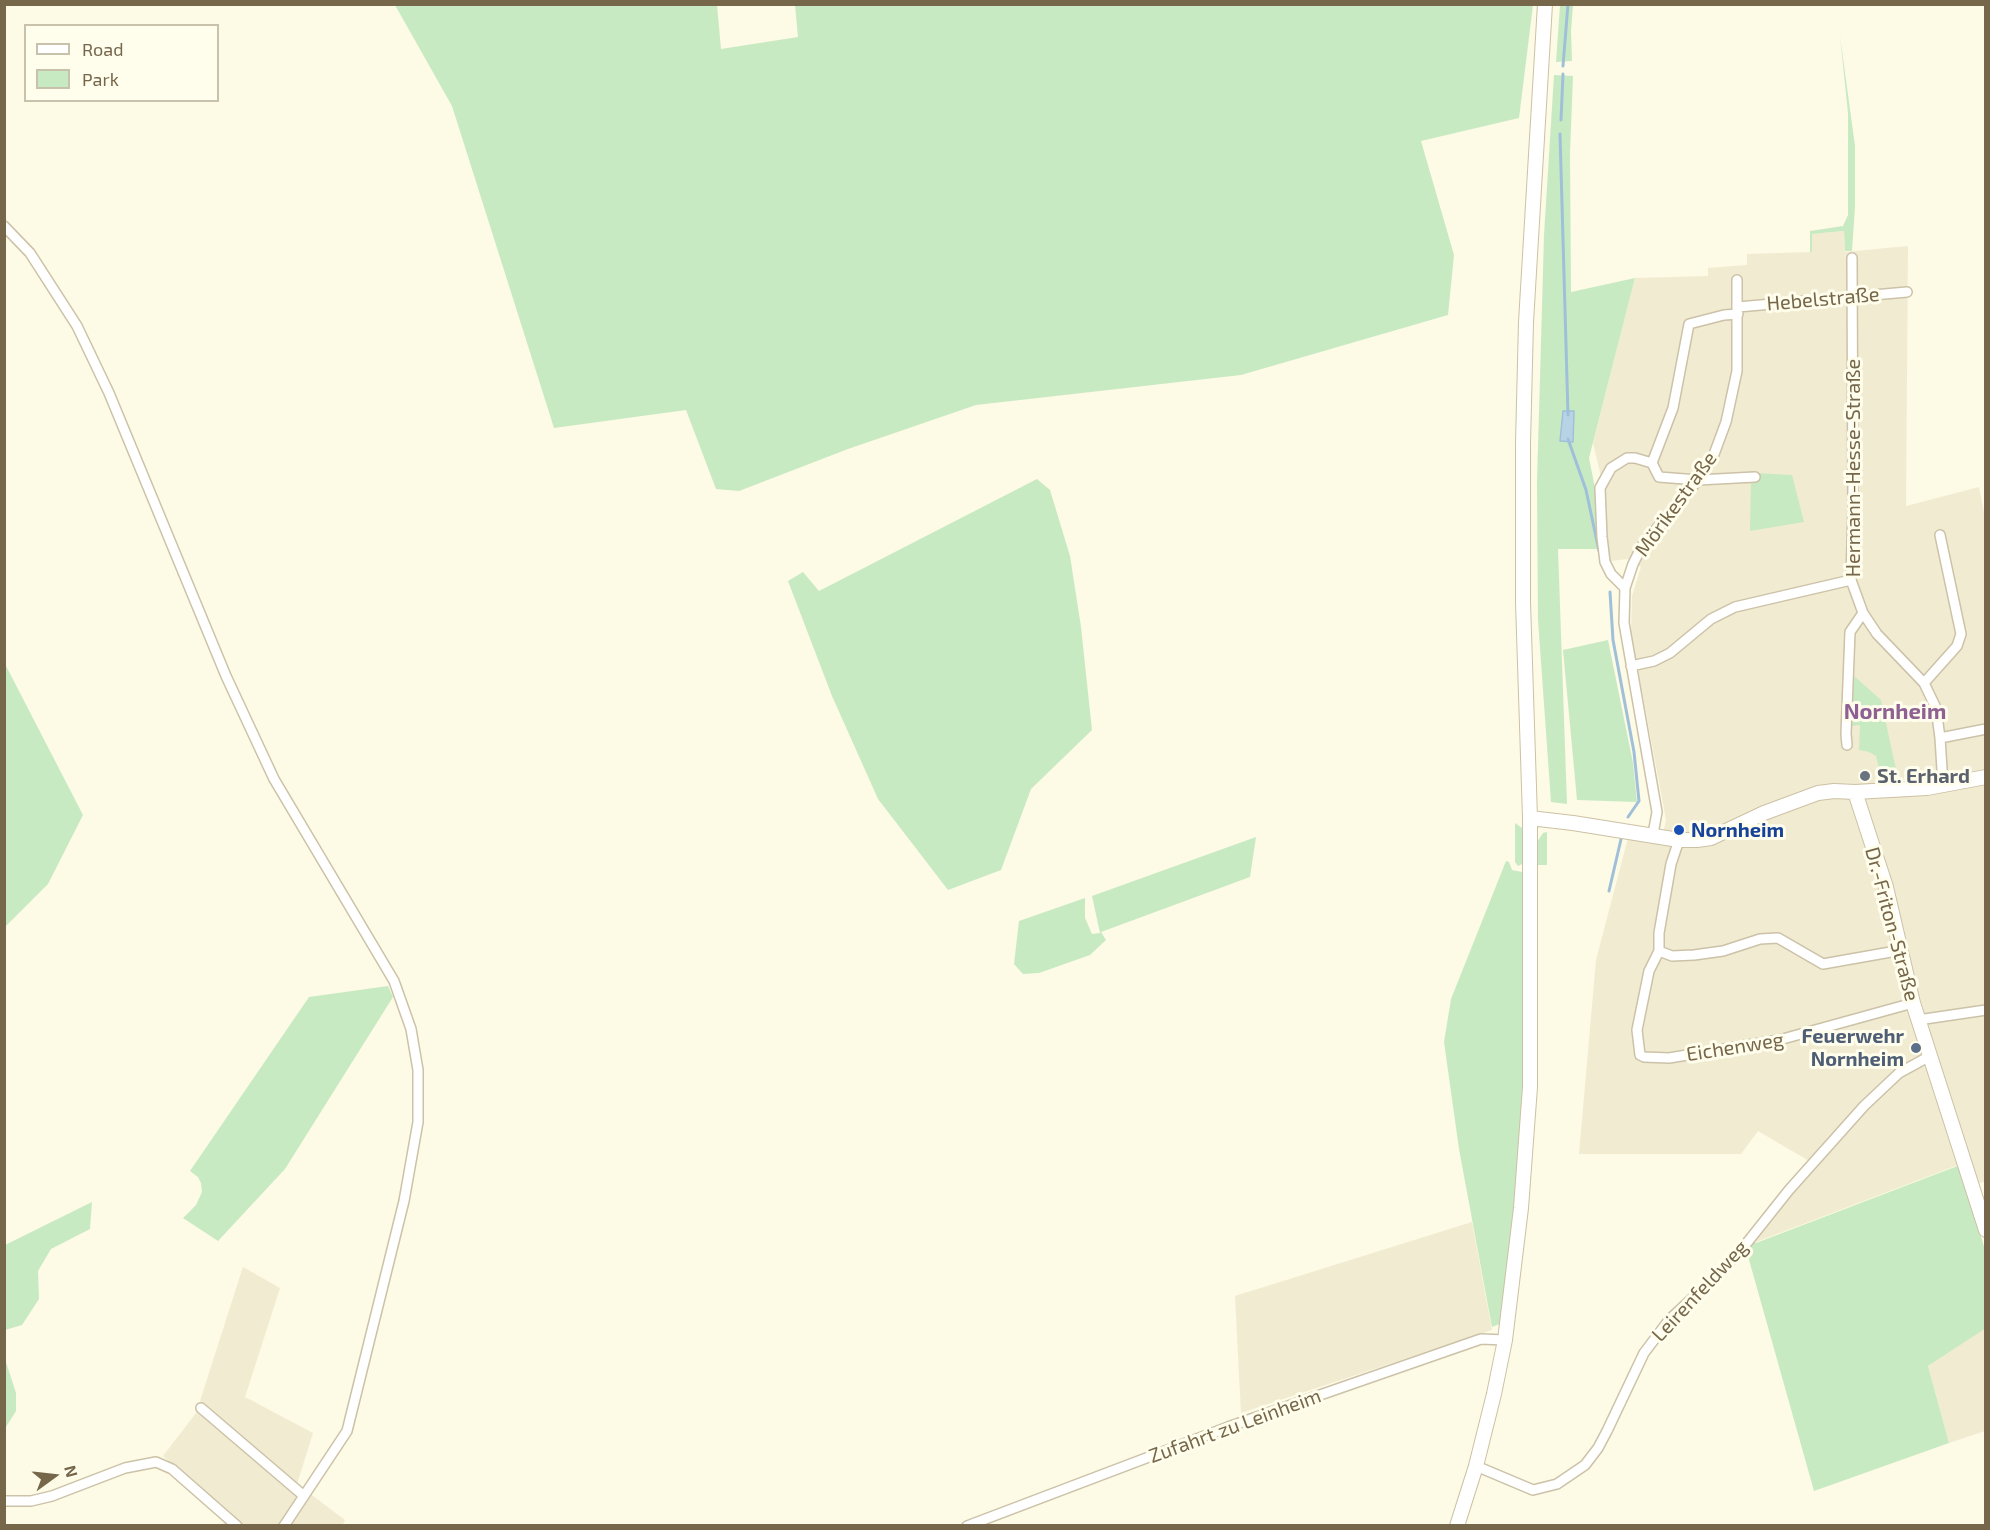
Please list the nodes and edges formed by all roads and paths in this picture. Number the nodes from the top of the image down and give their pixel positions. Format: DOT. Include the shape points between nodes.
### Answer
graph roads {
  1 [pos="1545,4"];
  2 [pos="4,226"];
  3 [pos="1852,258"];
  4 [pos="1737,280"];
  5 [pos="1907,292"];
  6 [pos="1852,297"];
  7 [pos="1738,311"];
  8 [pos="1652,463"];
  9 [pos="1755,477"];
  10 [pos="1698,480"];
  11 [pos="1940,535"];
  12 [pos="1851,579"];
  13 [pos="1625,588"];
  14 [pos="1863,613"];
  15 [pos="1631,666"];
  16 [pos="1924,683"];
  17 [pos="1986,729"];
  18 [pos="1940,738"];
  19 [pos="1847,745"];
  20 [pos="1986,777"];
  21 [pos="1943,785"];
  22 [pos="1855,792"];
  23 [pos="1530,818"];
  24 [pos="1653,834"];
  25 [pos="1679,840"];
  26 [pos="1902,950"];
  27 [pos="1659,951"];
  28 [pos="1913,1003"];
  29 [pos="1986,1011"];
  30 [pos="1918,1020"];
  31 [pos="1930,1056"];
  32 [pos="1986,1230"];
  33 [pos="1505,1340"];
  34 [pos="201,1408"];
  35 [pos="1476,1466"];
  36 [pos="304,1496"];
  37 [pos="4,1501"];
  38 [pos="237,1526"];
  39 [pos="284,1526"];
  40 [pos="967,1526"];
  41 [pos="1457,1526"];
  1 -- 23 [label="main road" via="1526,322 1523,443"];
  2 -- 36 [label="street" via="30,253 77,326 274,779 394,981 411,1029 418,1070 418,1122 404,1201 347,1431"];
  3 -- 6 [label="street, Hermann-Hesse-Straße"];
  4 -- 7 [label="street, Mörikestraße"];
  5 -- 6 [label="street, Hebelstraße"];
  6 -- 7 [label="street, Hebelstraße"];
  6 -- 12 [label="street, Hermann-Hesse-Straße"];
  7 -- 8 [label="street, Hebelstraße" via="1689,324 1673,408"];
  7 -- 10 [label="street, Mörikestraße" via="1737,371 1726,422 1713,457"];
  8 -- 10 [label="street" via="1659,477"];
  8 -- 13 [label="street" via="1627,458 1611,468 1600,488 1605,562"];
  9 -- 10 [label="street"];
  10 -- 13 [label="street, Mörikestraße" via="1642,546"];
  11 -- 16 [label="street" via="1961,634 1958,646"];
  12 -- 14 [label="street, Hermann-Hesse-Straße"];
  12 -- 15 [label="street" via="1735,607 1711,620 1670,653"];
  13 -- 15 [label="street, Mörikestraße" via="1624,623"];
  14 -- 16 [label="street, Hermann-Hesse-Straße" via="1877,634"];
  14 -- 19 [label="street" via="1850,632"];
  15 -- 24 [label="street, Mörikestraße" via="1657,812"];
  16 -- 18 [label="street, Hermann-Hesse-Straße" via="1936,708"];
  17 -- 18 [label="street"];
  18 -- 21 [label="street, Hermann-Hesse-Straße"];
  20 -- 21 [label="main road"];
  21 -- 22 [label="main road"];
  22 -- 25 [label="main road" via="1807,796 1711,838"];
  22 -- 26 [label="main road, Dr.-Friton-Straße"];
  23 -- 24 [label="main road"];
  23 -- 33 [label="main road" via="1530,1087"];
  24 -- 25 [label="main road"];
  25 -- 27 [label="street" via="1671,864"];
  26 -- 27 [label="street" via="1823,964 1778,938 1694,955 1672,956"];
  26 -- 28 [label="main road, Dr.-Friton-Straße"];
  27 -- 28 [label="street, Eichenweg" via="1649,971 1637,1030 1640,1055 1644,1058 1669,1058 1779,1041"];
  28 -- 30 [label="main road, Dr.-Friton-Straße"];
  29 -- 30 [label="street"];
  30 -- 31 [label="main road, Dr.-Friton-Straße"];
  31 -- 32 [label="main road, Dr.-Friton-Straße"];
  31 -- 35 [label="street, Leirenfeldweg" via="1899,1073 1864,1106 1742,1249 1669,1320 1644,1353 1607,1431 1585,1465 1557,1484 1533,1490"];
  33 -- 35 [label="main road"];
  33 -- 40 [label="street, Zufahrt zu Leinheim" via="1481,1339 1228,1427"];
  34 -- 36 [label="street"];
  35 -- 41 [label="main road"];
  36 -- 39 [label="street"];
  37 -- 38 [label="street" via="42,1498 125,1468 156,1462 172,1469"];
}
